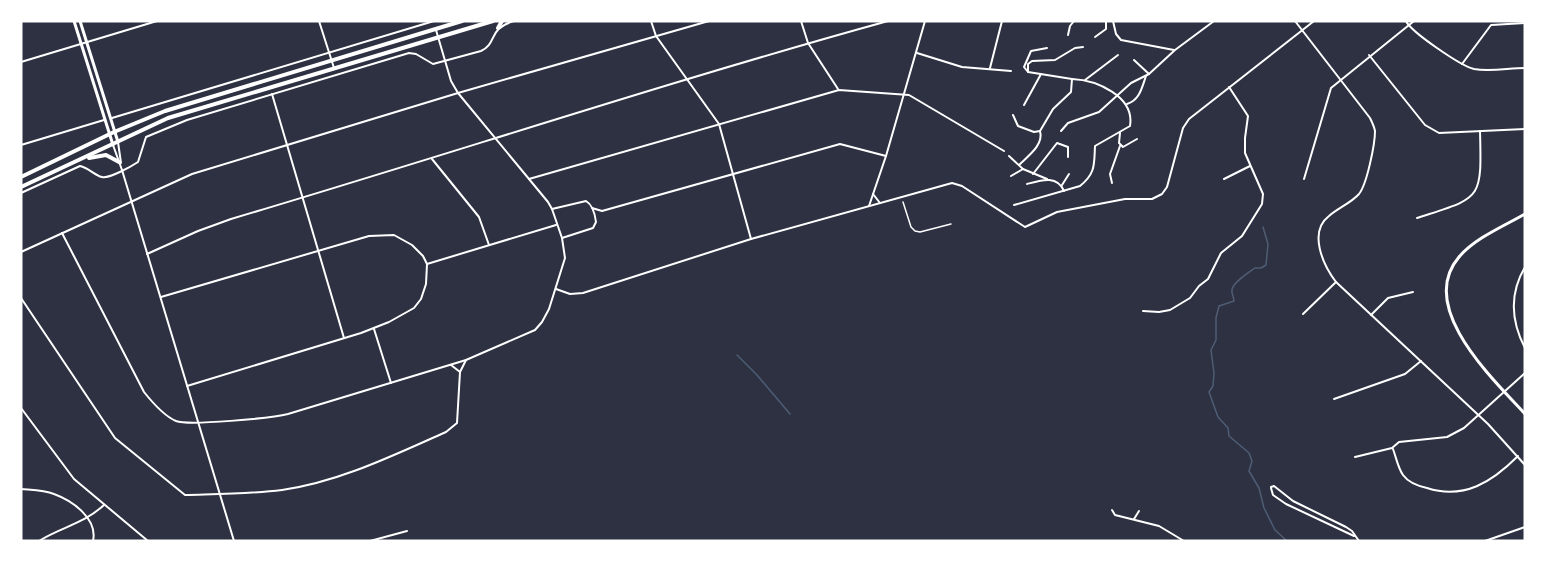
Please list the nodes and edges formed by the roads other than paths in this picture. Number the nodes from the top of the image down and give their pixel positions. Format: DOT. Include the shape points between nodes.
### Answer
graph roads {
  1 [pos="74,21"];
  2 [pos="80,21"];
  3 [pos="157,21"];
  4 [pos="319,21"];
  5 [pos="434,21"];
  6 [pos="462,21"];
  7 [pos="493,21"];
  8 [pos="502,21"];
  9 [pos="514,21"];
  10 [pos="651,21"];
  11 [pos="709,21"];
  12 [pos="801,21"];
  13 [pos="888,21"];
  14 [pos="925,21"];
  15 [pos="1001,21"];
  16 [pos="1074,21"];
  17 [pos="1106,21"];
  18 [pos="1113,21"];
  19 [pos="1214,21"];
  20 [pos="1294,21"];
  21 [pos="1314,21"];
  22 [pos="1406,21"];
  23 [pos="1414,21"];
  24 [pos="1525,23"];
  25 [pos="1408,26"];
  26 [pos="498,28"];
  27 [pos="436,29"];
  28 [pos="1302,31"];
  29 [pos="1068,34"];
  30 [pos="656,36"];
  31 [pos="1095,37"];
  32 [pos="439,38"];
  33 [pos="87,42"];
  34 [pos="808,43"];
  35 [pos="81,44"];
  36 [pos="1083,47"];
  37 [pos="1047,48"];
  38 [pos="1175,50"];
  39 [pos="329,52"];
  40 [pos="916,53"];
  41 [pos="1118,55"];
  42 [pos="1370,56"];
  43 [pos="331,60"];
  44 [pos="1134,60"];
  45 [pos="445,61"];
  46 [pos="21,62"];
  47 [pos="1462,64"];
  48 [pos="334,68"];
  49 [pos="1525,68"];
  50 [pos="990,69"];
  51 [pos="1011,71"];
  52 [pos="1028,72"];
  53 [pos="1041,74"];
  54 [pos="1147,75"];
  55 [pos="687,78"];
  56 [pos="1072,79"];
  57 [pos="1340,79"];
  58 [pos="1085,80"];
  59 [pos="1229,87"];
  60 [pos="839,90"];
  61 [pos="458,93"];
  62 [pos="904,93"];
  63 [pos="272,94"];
  64 [pos="1118,96"];
  65 [pos="1127,104"];
  66 [pos="1024,105"];
  67 [pos="1013,115"];
  68 [pos="110,118"];
  69 [pos="104,120"];
  70 [pos="719,124"];
  71 [pos="1525,129"];
  72 [pos="1040,131"];
  73 [pos="1061,131"];
  74 [pos="1480,131"];
  75 [pos="114,132"];
  76 [pos="1120,133"];
  77 [pos="109,135"];
  78 [pos="496,139"];
  79 [pos="1137,139"];
  80 [pos="115,144"];
  81 [pos="21,145"];
  82 [pos="287,145"];
  83 [pos="1120,146"];
  84 [pos="1004,151"];
  85 [pos="886,156"];
  86 [pos="1009,156"];
  87 [pos="1068,157"];
  88 [pos="432,159"];
  89 [pos="75,162"];
  90 [pos="1019,165"];
  91 [pos="121,166"];
  92 [pos="1250,166"];
  93 [pos="1023,169"];
  94 [pos="733,174"];
  95 [pos="1033,174"];
  96 [pos="1069,174"];
  97 [pos="1011,176"];
  98 [pos="21,177"];
  99 [pos="529,178"];
  100 [pos="1047,179"];
  101 [pos="1224,179"];
  102 [pos="1304,179"];
  103 [pos="1112,183"];
  104 [pos="1027,184"];
  105 [pos="1062,185"];
  106 [pos="21,187"];
  107 [pos="1065,191"];
  108 [pos="21,193"];
  109 [pos="873,194"];
  110 [pos="302,197"];
  111 [pos="902,197"];
  112 [pos="131,201"];
  113 [pos="903,202"];
  114 [pos="880,203"];
  115 [pos="1014,205"];
  116 [pos="869,206"];
  117 [pos="592,208"];
  118 [pos="552,209"];
  119 [pos="602,211"];
  120 [pos="1525,214"];
  121 [pos="596,218"];
  122 [pos="1417,218"];
  123 [pos="557,224"];
  124 [pos="951,224"];
  125 [pos="62,233"];
  126 [pos="562,238"];
  127 [pos="751,239"];
  128 [pos="489,245"];
  129 [pos="318,250"];
  130 [pos="21,252"];
  131 [pos="147,254"];
  132 [pos="427,264"];
  133 [pos="1525,267"];
  134 [pos="1336,282"];
  135 [pos="556,289"];
  136 [pos="1413,292"];
  137 [pos="161,297"];
  138 [pos="21,298"];
  139 [pos="1143,311"];
  140 [pos="1303,314"];
  141 [pos="1371,315"];
  142 [pos="374,329"];
  143 [pos="344,338"];
  144 [pos="1525,348"];
  145 [pos="466,360"];
  146 [pos="1421,361"];
  147 [pos="451,365"];
  148 [pos="460,372"];
  149 [pos="1525,373"];
  150 [pos="390,383"];
  151 [pos="187,386"];
  152 [pos="1504,391"];
  153 [pos="1334,399"];
  154 [pos="21,408"];
  155 [pos="1478,414"];
  156 [pos="1525,414"];
  157 [pos="199,422"];
  158 [pos="1392,448"];
  159 [pos="1518,456"];
  160 [pos="1355,457"];
  161 [pos="1525,465"];
  162 [pos="21,489"];
  163 [pos="220,494"];
  164 [pos="104,505"];
  165 [pos="1112,510"];
  166 [pos="1138,511"];
  167 [pos="89,518"];
  168 [pos="1148,518"];
  169 [pos="1134,520"];
  170 [pos="1146,523"];
  171 [pos="1525,527"];
  172 [pos="407,531"];
  173 [pos="1354,536"];
  174 [pos="39,541"];
  175 [pos="93,541"];
  176 [pos="148,541"];
  177 [pos="234,541"];
  178 [pos="370,541"];
  179 [pos="1184,541"];
  180 [pos="1359,541"];
  181 [pos="1485,541"];
  1 -- 35 [label="street"];
  2 -- 33 [label="street"];
  3 -- 33 [label="street"];
  4 -- 39 [label="street"];
  5 -- 39 [label="street"];
  6 -- 27 [label="main road"];
  7 -- 32 [label="main road"];
  8 -- 26 [label="main road"];
  9 -- 26 [label="street"];
  10 -- 30 [label="street"];
  11 -- 30 [label="street"];
  12 -- 34 [label="street"];
  13 -- 34 [label="street"];
  14 -- 40 [label="street"];
  15 -- 50 [label="street"];
  16 -- 29 [label="street"];
  17 -- 31 [label="street" via="1106,29"];
  18 -- 38 [label="street" via="1121,40"];
  19 -- 38 [label="street"];
  20 -- 28 [label="street"];
  21 -- 28 [label="street"];
  22 -- 25 [label="street"];
  23 -- 25 [label="street"];
  24 -- 47 [label="street" via="1491,25"];
  25 -- 42 [label="street"];
  25 -- 47 [label="street"];
  26 -- 45 [label="street" via="484,50"];
  27 -- 32 [label="street"];
  27 -- 43 [label="main road"];
  28 -- 57 [label="street"];
  28 -- 59 [label="street"];
  30 -- 55 [label="street"];
  30 -- 61 [label="street"];
  32 -- 45 [label="street"];
  32 -- 48 [label="main road"];
  33 -- 35 [label="street"];
  33 -- 68 [label="street"];
  34 -- 55 [label="street"];
  34 -- 60 [label="street"];
  35 -- 46 [label="street"];
  35 -- 69 [label="street"];
  36 -- 52 [label="street" via="1055,60 1032,61"];
  37 -- 52 [label="street" via="1030,53 1023,66"];
  38 -- 54 [label="street"];
  39 -- 43 [label="street"];
  39 -- 68 [label="street"];
  40 -- 50 [label="street" via="962,67"];
  40 -- 62 [label="street"];
  41 -- 58 [label="street"];
  42 -- 57 [label="street"];
  42 -- 74 [label="street" via="1428,129 1439,133"];
  43 -- 48 [label="street"];
  43 -- 75 [label="main road" via="165,111"];
  44 -- 54 [label="street"];
  45 -- 61 [label="street"];
  45 -- 63 [label="street" via="432,64 410,53"];
  47 -- 49 [label="street" via="1483,70"];
  48 -- 80 [label="main road" via="168,118"];
  50 -- 51 [label="street"];
  52 -- 53 [label="street"];
  53 -- 56 [label="street"];
  53 -- 66 [label="street"];
  54 -- 64 [label="street"];
  54 -- 65 [label="street" via="1138,98"];
  55 -- 70 [label="street"];
  55 -- 78 [label="street"];
  56 -- 58 [label="street"];
  56 -- 72 [label="street" via="1069,95 1052,110"];
  57 -- 102 [label="street" via="1329,91"];
  57 -- 134 [label="street" via="1370,118 1375,135 1360,192 1324,220 1319,230 1319,246"];
  58 -- 64 [label="street"];
  59 -- 92 [label="street" via="1248,116 1245,145"];
  59 -- 111 [label="street" via="1186,123 1167,187 1152,199 1125,199 1056,212 1025,227 958,184"];
  60 -- 62 [label="street"];
  60 -- 70 [label="street"];
  61 -- 78 [label="street"];
  61 -- 82 [label="street"];
  62 -- 84 [label="street"];
  62 -- 85 [label="street"];
  63 -- 82 [label="street"];
  63 -- 91 [label="street" via="148,135 139,161"];
  64 -- 65 [label="street"];
  64 -- 73 [label="street" via="1095,114 1068,123"];
  65 -- 76 [label="street" via="1131,124"];
  67 -- 72 [label="street" via="1018,126"];
  68 -- 75 [label="street"];
  69 -- 77 [label="street"];
  69 -- 81 [label="street"];
  70 -- 94 [label="street"];
  70 -- 99 [label="street"];
  71 -- 74 [label="street"];
  72 -- 90 [label="street" via="1040,143"];
  74 -- 122 [label="street" via="1480,181 1475,192 1462,203"];
  75 -- 77 [label="main road"];
  75 -- 80 [label="street"];
  76 -- 83 [label="street"];
  76 -- 107 [label="street" via="1097,145 1088,179"];
  77 -- 80 [label="street"];
  77 -- 98 [label="main road"];
  78 -- 88 [label="street"];
  78 -- 99 [label="street"];
  79 -- 83 [label="street" via="1126,147"];
  80 -- 89 [label="main road"];
  80 -- 91 [label="street"];
  82 -- 110 [label="street"];
  82 -- 112 [label="street" via="192,174"];
  83 -- 103 [label="street" via="1110,174"];
  85 -- 94 [label="street" via="840,144"];
  85 -- 109 [label="street"];
  86 -- 90 [label="street"];
  87 -- 95 [label="street" via="1068,147 1056,143"];
  88 -- 110 [label="street"];
  88 -- 128 [label="street" via="479,217"];
  89 -- 91 [label="main road" via="102,154"];
  89 -- 106 [label="main road"];
  90 -- 93 [label="street"];
  91 -- 108 [label="street" via="104,178 80,166"];
  91 -- 112 [label="street"];
  92 -- 101 [label="street"];
  92 -- 139 [label="street" via="1263,199 1242,236 1221,253 1208,279 1188,300 1170,310"];
  93 -- 95 [label="street"];
  93 -- 97 [label="street"];
  94 -- 119 [label="street"];
  94 -- 127 [label="street"];
  95 -- 100 [label="street"];
  96 -- 105 [label="street"];
  99 -- 118 [label="street"];
  100 -- 104 [label="street"];
  100 -- 105 [label="street"];
  105 -- 107 [label="street"];
  107 -- 115 [label="street"];
  109 -- 114 [label="street"];
  109 -- 116 [label="street"];
  110 -- 129 [label="street"];
  110 -- 131 [label="street" via="212,225"];
  111 -- 113 [label="street"];
  111 -- 114 [label="street"];
  112 -- 125 [label="street"];
  112 -- 131 [label="street"];
  113 -- 124 [label="lane" via="915,231"];
  114 -- 116 [label="street"];
  116 -- 127 [label="street"];
  117 -- 118 [label="street" via="584,201"];
  117 -- 119 [label="street"];
  117 -- 121 [label="street"];
  118 -- 123 [label="street"];
  119 -- 121 [label="street"];
  120 -- 152 [label="street" via="1468,248 1456,261 1447,284 1446,302 1453,321"];
  121 -- 126 [label="street" via="591,230"];
  123 -- 126 [label="street"];
  123 -- 128 [label="street"];
  125 -- 130 [label="street"];
  125 -- 157 [label="street" via="144,392 172,418"];
  126 -- 135 [label="street" via="564,258"];
  127 -- 135 [label="street" via="583,293"];
  128 -- 132 [label="street"];
  129 -- 132 [label="street" via="390,234 412,245"];
  129 -- 137 [label="street"];
  129 -- 143 [label="street"];
  131 -- 137 [label="street"];
  132 -- 142 [label="street" via="425,289 417,304"];
  133 -- 144 [label="street" via="1515,290 1513,311 1514,324"];
  134 -- 140 [label="street"];
  134 -- 141 [label="street"];
  135 -- 145 [label="street" via="535,330"];
  136 -- 141 [label="street" via="1388,298"];
  137 -- 151 [label="street"];
  138 -- 163 [label="street" via="115,438 183,494"];
  141 -- 146 [label="street"];
  142 -- 143 [label="street"];
  142 -- 150 [label="street"];
  143 -- 151 [label="street"];
  145 -- 147 [label="street"];
  145 -- 148 [label="street"];
  146 -- 153 [label="street" via="1408,373"];
  146 -- 155 [label="street"];
  147 -- 148 [label="street"];
  147 -- 150 [label="street"];
  148 -- 163 [label="street" via="457,423 446,432 343,474 281,490"];
  149 -- 152 [label="street"];
  150 -- 157 [label="street" via="280,417"];
  151 -- 157 [label="street"];
  152 -- 155 [label="street"];
  152 -- 156 [label="street"];
  154 -- 164 [label="street" via="74,478"];
  155 -- 158 [label="street" via="1447,437 1399,442"];
  155 -- 159 [label="street"];
  157 -- 163 [label="street"];
  158 -- 159 [label="street" via="1404,477 1445,493 1460,492 1497,476"];
  158 -- 160 [label="street"];
  159 -- 161 [label="street"];
  162 -- 167 [label="street" via="54,494"];
  163 -- 177 [label="street"];
  164 -- 167 [label="street"];
  164 -- 176 [label="street"];
  165 -- 169 [label="street"];
  166 -- 169 [label="street"];
  167 -- 174 [label="street"];
  167 -- 175 [label="street"];
  168 -- 170 [label="street"];
  169 -- 170 [label="street"];
  170 -- 179 [label="street" via="1164,528"];
  171 -- 181 [label="street"];
  172 -- 178 [label="street"];
  173 -- 173 [label="street" via="1286,504 1270,488 1274,486 1288,498 1352,531"];
  173 -- 180 [label="street"];
}
